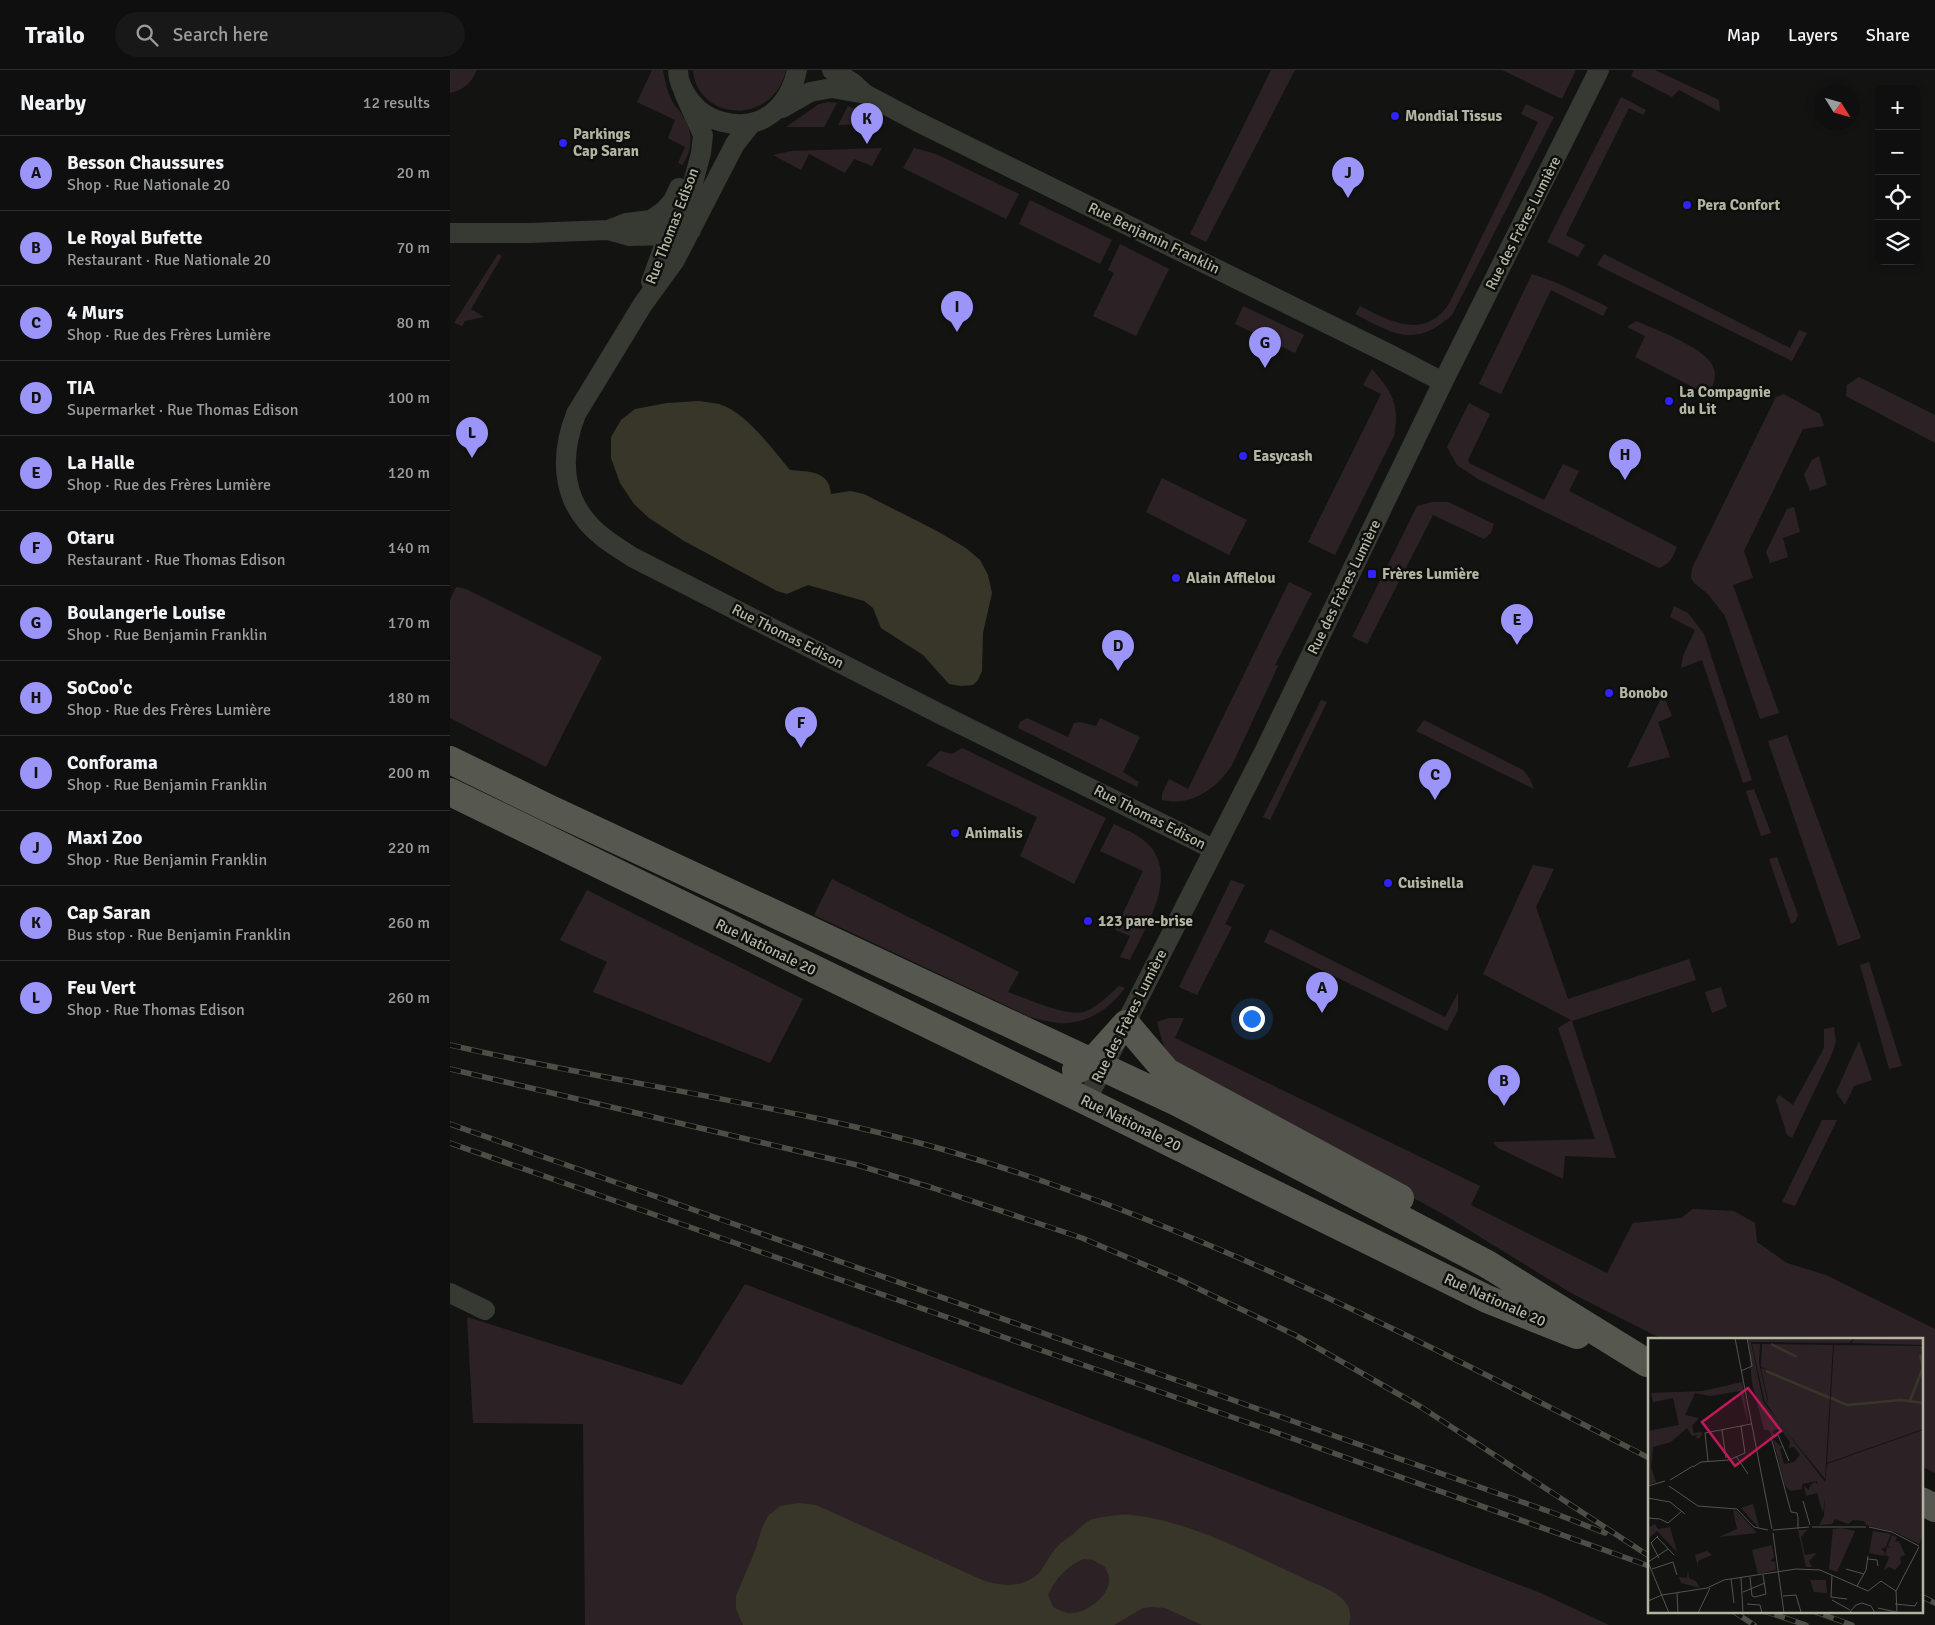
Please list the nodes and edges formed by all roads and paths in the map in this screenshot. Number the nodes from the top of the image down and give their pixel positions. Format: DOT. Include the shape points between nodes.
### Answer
graph roads {
  1 [pos="678,70"];
  2 [pos="798,70"];
  3 [pos="832,70"];
  4 [pos="1599,70"];
  5 [pos="684,93"];
  6 [pos="865,94"];
  7 [pos="769,116"];
  8 [pos="750,125"];
  9 [pos="697,163"];
  10 [pos="608,230"];
  11 [pos="691,230"];
  12 [pos="450,233"];
  13 [pos="668,235"];
  14 [pos="642,304"];
  15 [pos="1443,382"];
  16 [pos="450,760"];
  17 [pos="450,792"];
  18 [pos="1213,849"];
  19 [pos="645,888"];
  20 [pos="1126,1024"];
  21 [pos="1097,1066"];
  22 [pos="1086,1101"];
  23 [pos="1486,1264"];
  24 [pos="450,1293"];
  25 [pos="485,1310"];
  26 [pos="1648,1364"];
  27 [pos="1922,1502"];
  28 [pos="1935,1508"];
  1 -- 5 [label="street, Rue Thomas Edison"];
  2 -- 7 [label="street" via="794,86 784,103"];
  3 -- 6 [label="street, Rue Benjamin Franklin"];
  4 -- 15 [label="street, Rue des Frères Lumière"];
  5 -- 8 [label="street" via="696,108 712,119"];
  5 -- 9 [label="street, Rue Thomas Edison" via="703,135"];
  6 -- 7 [label="street, Rue Benjamin Franklin" via="832,88 810,92"];
  6 -- 15 [label="street, Rue Benjamin Franklin"];
  7 -- 8 [label="street"];
  8 -- 11 [label="street, Rue Thomas Edison" via="734,144"];
  9 -- 10 [label="street" via="664,211 651,220 626,223"];
  9 -- 13 [label="street, Rue Thomas Edison" via="692,183"];
  10 -- 12 [label="street"];
  10 -- 13 [label="street" via="630,236"];
  11 -- 13 [label="street"];
  11 -- 14 [label="street, Rue Thomas Edison" via="675,260"];
  13 -- 14 [label="street, Rue Thomas Edison"];
  14 -- 18 [label="street, Rue Thomas Edison" via="576,414 565,453 566,479 572,500 583,518 603,538 632,557 746,616"];
  15 -- 18 [label="street, Rue des Frères Lumière" via="1262,756"];
  16 -- 21 [label="main road, Rue Nationale 20"];
  17 -- 19 [label="main road, Rue Nationale 20"];
  18 -- 20 [label="street, Rue des Frères Lumière"];
  19 -- 21 [label="main road" via="706,903 1069,1073"];
  19 -- 22 [label="main road, Rue Nationale 20"];
  20 -- 21 [label="main road"];
  20 -- 23 [label="main road, Rue Nationale 20" via="1166,1072 1433,1216"];
  21 -- 22 [label="street, Rue des Frères Lumière"];
  21 -- 23 [label="main road, Rue Nationale 20" via="1177,1102"];
  22 -- 26 [label="main road, Rue Nationale 20" via="1487,1299"];
  23 -- 26 [label="main road, Rue Nationale 20"];
  24 -- 25 [label="street"];
  27 -- 28 [label="main road"];
}
